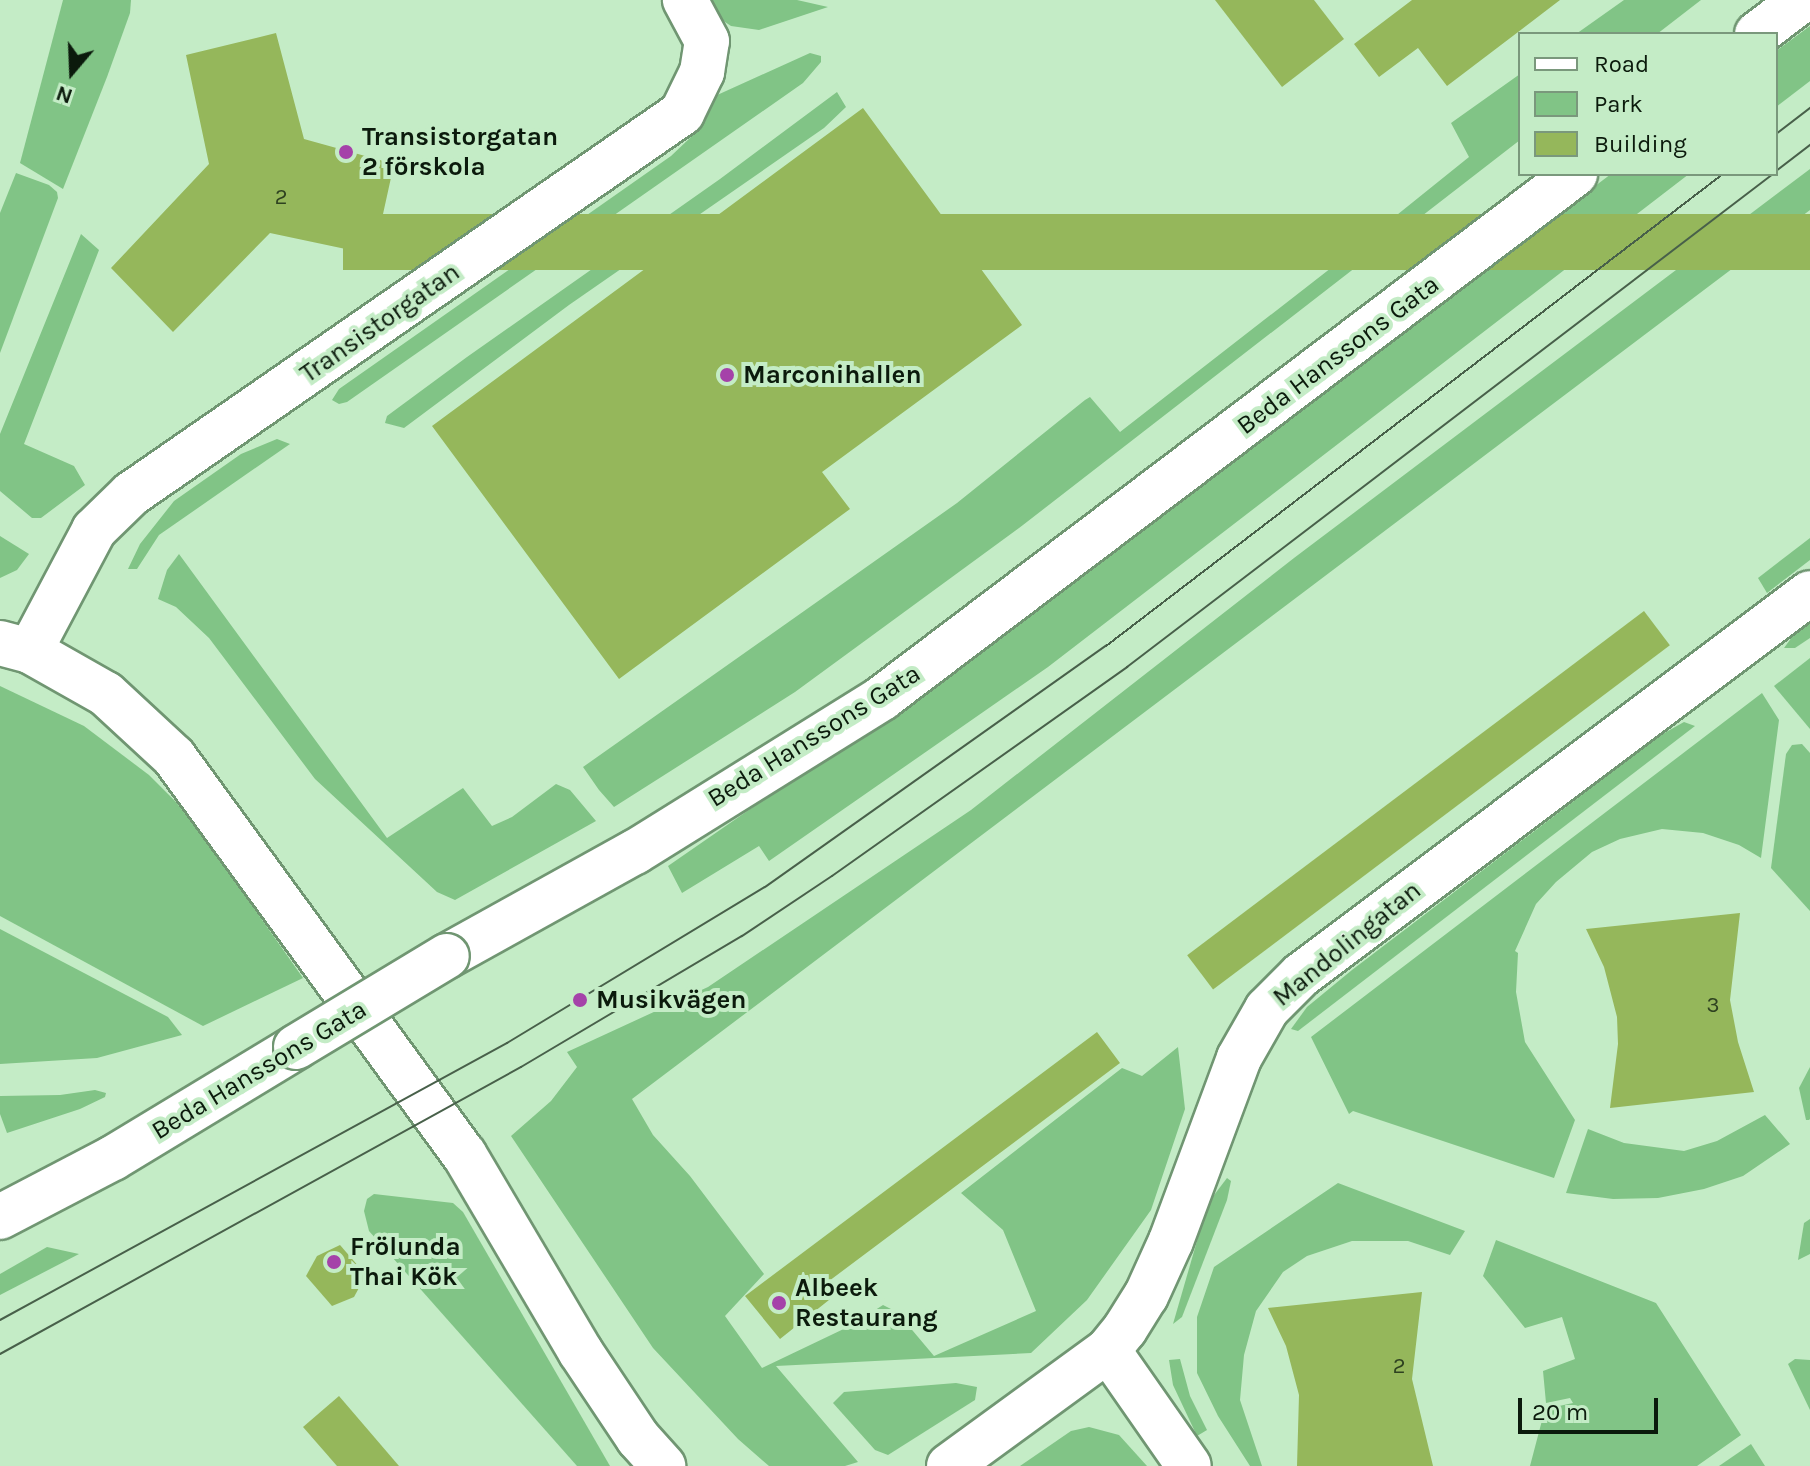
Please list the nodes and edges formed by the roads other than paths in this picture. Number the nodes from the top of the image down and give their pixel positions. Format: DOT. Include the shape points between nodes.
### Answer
graph roads {
  1 [pos="685,0"];
  2 [pos="1802,0"];
  3 [pos="1760,32"];
  4 [pos="1572,176"];
  5 [pos="1810,593"];
  6 [pos="15,647"];
  7 [pos="0,1217"];
  8 [pos="1108,1350"];
  9 [pos="663,1466"];
  10 [pos="949,1466"];
  11 [pos="1189,1466"];
  1 -- 6 [label="street, Transistorgatan" via="707,41 702,72 682,113 131,494 94,530"];
  2 -- 3 [label="street"];
  4 -- 7 [label="street, Beda Hanssons Gata, bridge" via="882,698 635,852 447,956 113,1158"];
  5 -- 8 [label="street, Mandolingatan" via="1301,975 1267,1009 1239,1058 1146,1296"];
  6 -- 9 [label="street" via="106,694 174,757 464,1154 580,1351"];
  8 -- 10 [label="street, Mandolingatan"];
  8 -- 11 [label="street"];
}
